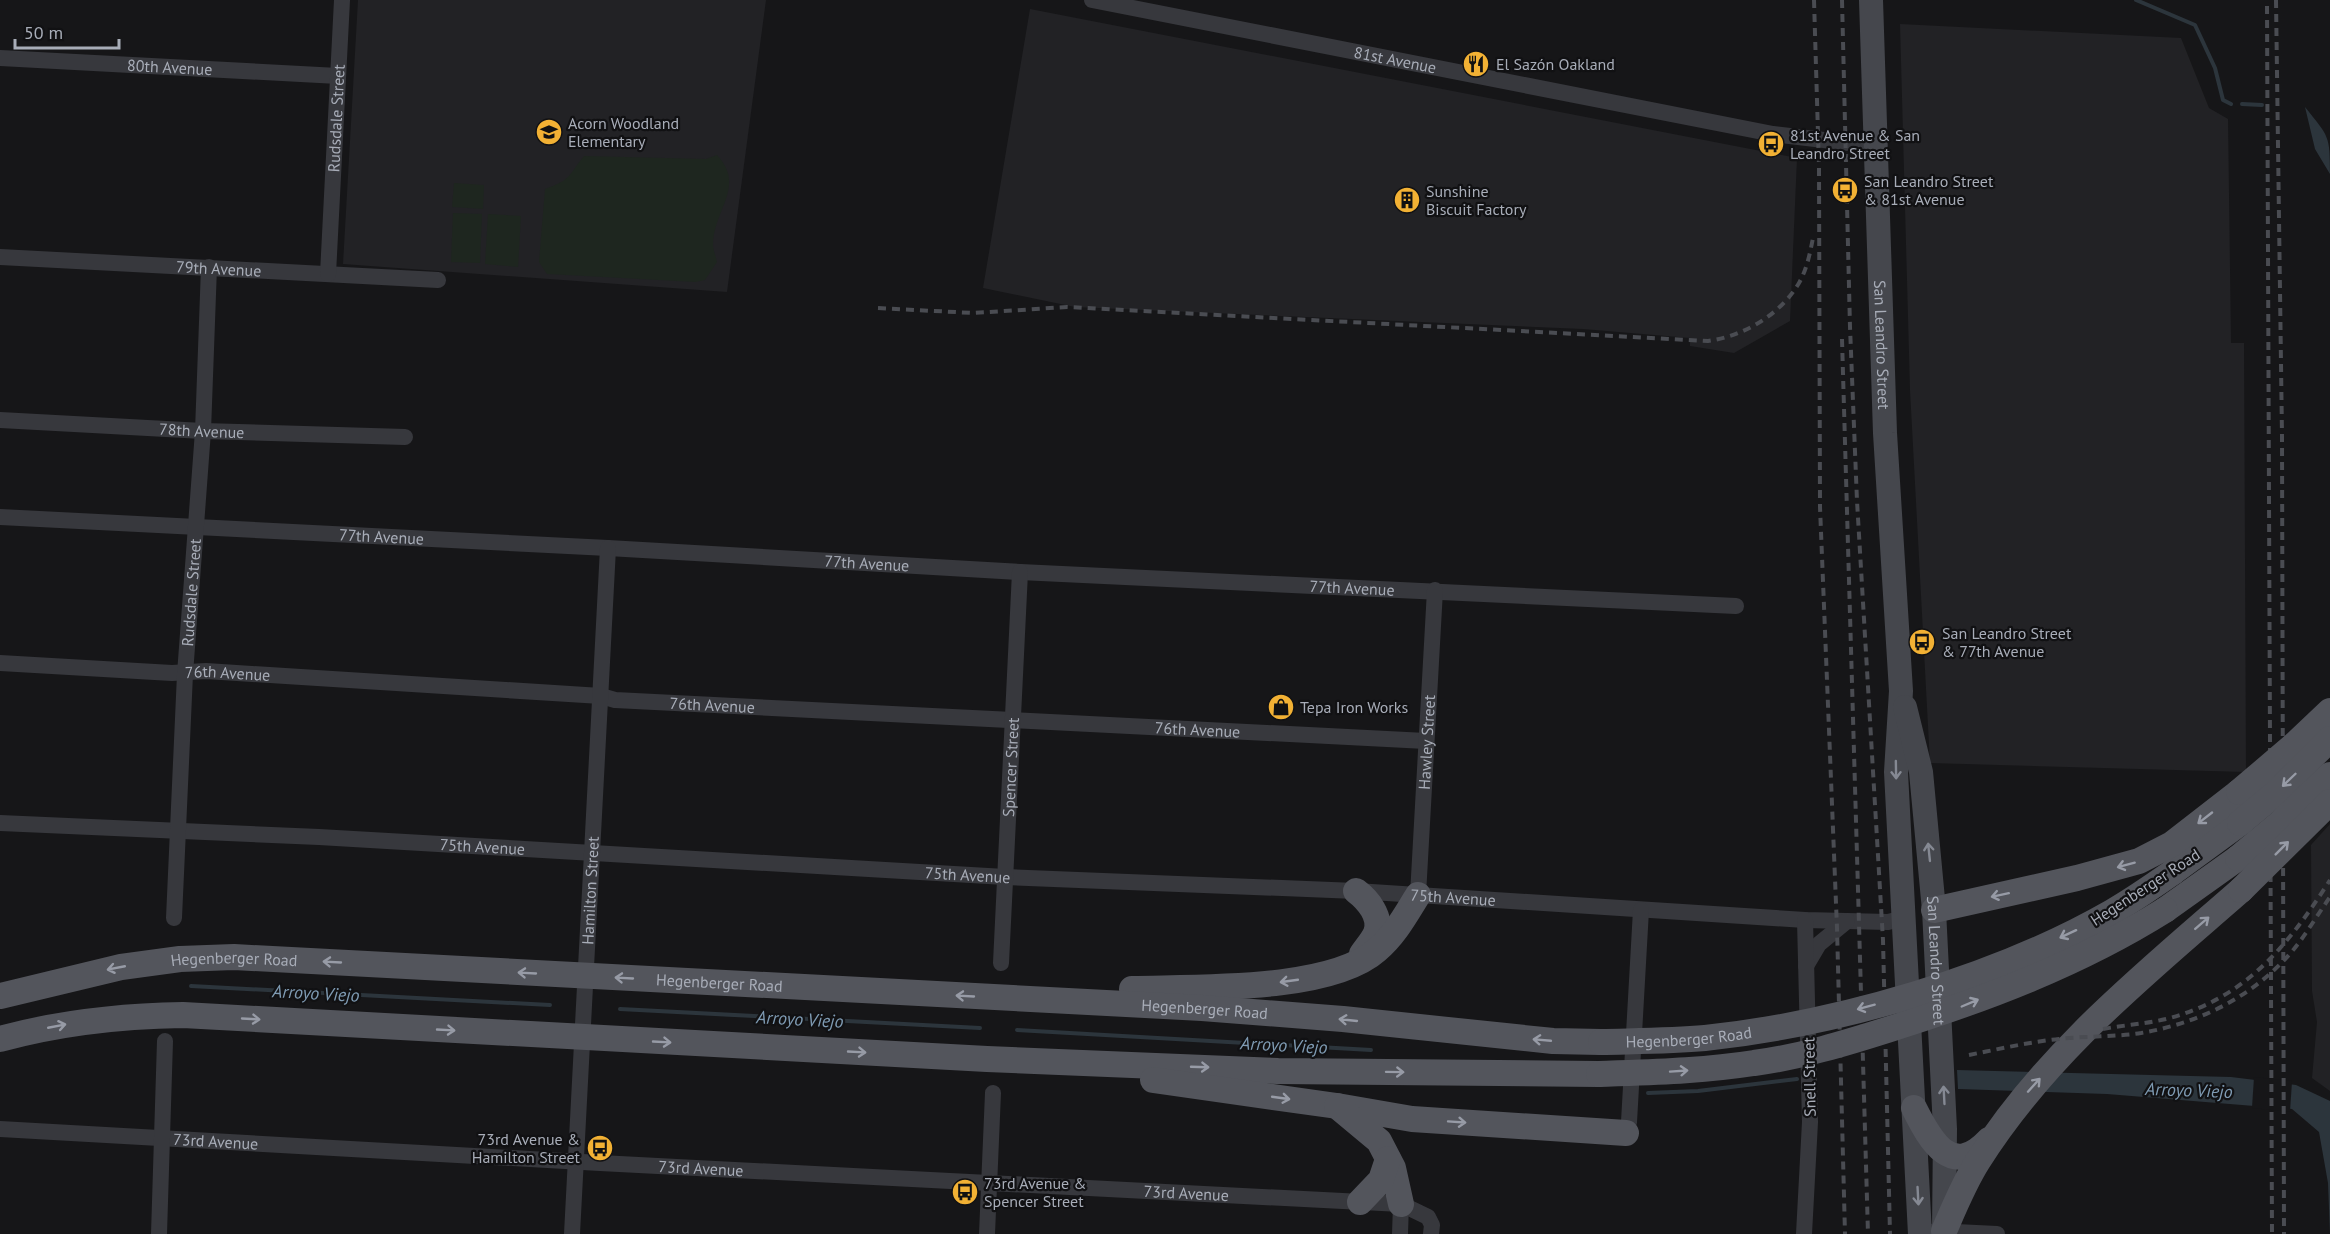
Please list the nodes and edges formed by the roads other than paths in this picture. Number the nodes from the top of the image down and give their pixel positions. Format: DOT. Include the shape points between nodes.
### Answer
graph roads {
  1 [pos="342,0"];
  2 [pos="1092,0"];
  3 [pos="1871,0"];
  4 [pos="0,58"];
  5 [pos="338,76"];
  6 [pos="1875,146"];
  7 [pos="0,257"];
  8 [pos="209,267"];
  9 [pos="328,274"];
  10 [pos="438,280"];
  11 [pos="0,420"];
  12 [pos="203,431"];
  13 [pos="405,437"];
  14 [pos="0,517"];
  15 [pos="196,529"];
  16 [pos="608,548"];
  17 [pos="1020,572"];
  18 [pos="1435,590"];
  19 [pos="1736,606"];
  20 [pos="0,663"];
  21 [pos="185,674"];
  22 [pos="1901,691"];
  23 [pos="601,696"];
  24 [pos="2330,711"];
  25 [pos="1013,722"];
  26 [pos="2330,739"];
  27 [pos="1426,741"];
  28 [pos="2330,776"];
  29 [pos="2330,802"];
  30 [pos="0,823"];
  31 [pos="178,831"];
  32 [pos="593,854"];
  33 [pos="1005,877"];
  34 [pos="1356,891"];
  35 [pos="1418,895"];
  36 [pos="1641,909"];
  37 [pos="1934,910"];
  38 [pos="174,918"];
  39 [pos="1904,918"];
  40 [pos="1805,920"];
  41 [pos="1847,921"];
  42 [pos="1001,963"];
  43 [pos="1355,965"];
  44 [pos="1806,966"];
  45 [pos="585,976"];
  46 [pos="0,996"];
  47 [pos="998,998"];
  48 [pos="0,1038"];
  49 [pos="582,1038"];
  50 [pos="165,1041"];
  51 [pos="994,1059"];
  52 [pos="993,1093"];
  53 [pos="1337,1106"];
  54 [pos="1914,1108"];
  55 [pos="0,1129"];
  56 [pos="1998,1131"];
  57 [pos="1626,1132"];
  58 [pos="163,1137"];
  59 [pos="1945,1153"];
  60 [pos="1388,1159"];
  61 [pos="576,1161"];
  62 [pos="990,1182"];
  63 [pos="1360,1202"];
  64 [pos="1401,1204"];
  65 [pos="1932,1232"];
  66 [pos="159,1234"];
  67 [pos="572,1234"];
  68 [pos="987,1234"];
  69 [pos="1400,1234"];
  70 [pos="1431,1234"];
  71 [pos="1804,1234"];
  72 [pos="1997,1234"];
  1 -- 5 [label="street, Rudsdale Street"];
  2 -- 6 [label="street, 81st Avenue" via="1773,134"];
  3 -- 6 [label="main road, San Leandro Street"];
  4 -- 5 [label="street, 80th Avenue"];
  5 -- 9 [label="street, Rudsdale Street"];
  6 -- 22 [label="main road, San Leandro Street" via="1886,444"];
  7 -- 8 [label="street, 79th Avenue"];
  8 -- 9 [label="street, 79th Avenue"];
  8 -- 12 [label="street, Rudsdale Street"];
  9 -- 10 [label="street, 79th Avenue"];
  11 -- 12 [label="street, 78th Avenue"];
  12 -- 13 [label="street, 78th Avenue"];
  12 -- 15 [label="street, Rudsdale Street"];
  14 -- 15 [label="street, 77th Avenue"];
  15 -- 16 [label="street, 77th Avenue"];
  15 -- 21 [label="street, Rudsdale Street"];
  16 -- 17 [label="street, 77th Avenue"];
  16 -- 23 [label="street, Hamilton Street"];
  17 -- 18 [label="street, 77th Avenue"];
  17 -- 25 [label="street, Spencer Street"];
  18 -- 19 [label="street, 77th Avenue"];
  18 -- 27 [label="street, Hawley Street"];
  20 -- 21 [label="street, 76th Avenue"];
  21 -- 23 [label="street, 76th Avenue" via="206,671"];
  21 -- 31 [label="street, Rudsdale Street"];
  37 -- 22 [label="main road, San Leandro Street, one-way" via="1921,772"];
  22 -- 39 [label="main road, San Leandro Street, one-way" via="1896,772"];
  23 -- 25 [label="street, 76th Avenue" via="615,700"];
  23 -- 32 [label="street, Hamilton Street"];
  24 -- 37 [label="main road, one-way, bridge" via="2239,792 2172,844 2139,861"];
  25 -- 27 [label="street, 76th Avenue"];
  25 -- 33 [label="street, Spencer Street"];
  26 -- 47 [label="main road, Hegenberger Road, one-way, bridge" via="2240,823 2113,912 2041,947 1947,983 1841,1014 1754,1031 1705,1038 1552,1041 1202,1008"];
  27 -- 35 [label="street, Hawley Street"];
  51 -- 28 [label="main road, Hegenberger Road, one-way, bridge" via="1278,1071 1599,1074 1755,1063 1805,1053 1955,1009 2093,952 2165,910 2238,858"];
  56 -- 29 [label="main road, one-way, bridge" via="2088,1025 2241,890"];
  30 -- 31 [label="street, 75th Avenue"];
  31 -- 32 [label="street, 75th Avenue"];
  31 -- 38 [label="street, Rudsdale Street"];
  32 -- 33 [label="street, 75th Avenue"];
  32 -- 45 [label="street, Hamilton Street"];
  33 -- 34 [label="street, 75th Avenue"];
  33 -- 42 [label="street, Spencer Street"];
  34 -- 35 [label="street, 75th Avenue"];
  34 -- 43 [label="main road" via="1372,908 1377,932"];
  35 -- 36 [label="street, 75th Avenue"];
  35 -- 43 [label="main road" via="1393,934"];
  36 -- 40 [label="street, 75th Avenue"];
  36 -- 57 [label="street"];
  37 -- 39 [label="main road, 75th Avenue"];
  59 -- 37 [label="main road, San Leandro Street, one-way"];
  39 -- 41 [label="street, 75th Avenue" via="1888,922"];
  39 -- 54 [label="main road, San Leandro Street"];
  40 -- 41 [label="street, 75th Avenue"];
  40 -- 44 [label="street, Snell Street"];
  41 -- 44 [label="street" via="1819,944"];
  43 -- 47 [label="main road, one-way" via="1288,982"];
  44 -- 71 [label="street, Snell Street" via="1810,1122"];
  45 -- 46 [label="main road, Hegenberger Road, one-way" via="234,957 180,958 121,967"];
  47 -- 45 [label="main road, Hegenberger Road, one-way"];
  45 -- 49 [label="street, Hamilton Street"];
  48 -- 49 [label="main road, Hegenberger Road, one-way" via="78,1022 172,1015"];
  49 -- 51 [label="main road, Hegenberger Road, one-way"];
  49 -- 61 [label="street, Hamilton Street"];
  50 -- 58 [label="street"];
  51 -- 53 [label="main road, one-way"];
  52 -- 62 [label="street"];
  53 -- 57 [label="main road, one-way" via="1412,1119"];
  53 -- 60 [label="main road" via="1379,1141"];
  54 -- 59 [label="main road" via="1933,1142"];
  54 -- 65 [label="main road, San Leandro Street, one-way"];
  55 -- 58 [label="street, 73rd Avenue"];
  56 -- 59 [label="main road" via="1969,1155"];
  56 -- 65 [label="main road"];
  58 -- 61 [label="street, 73rd Avenue"];
  58 -- 66 [label="street"];
  59 -- 65 [label="main road, San Leandro Street"];
  60 -- 63 [label="main road" via="1381,1180"];
  60 -- 64 [label="main road"];
  61 -- 62 [label="street, 73rd Avenue"];
  61 -- 67 [label="street, Hamilton Street"];
  62 -- 63 [label="street, 73rd Avenue"];
  62 -- 68 [label="street"];
  63 -- 64 [label="street, 73rd Avenue"];
  64 -- 69 [label="street"];
  64 -- 70 [label="street" via="1428,1217"];
  65 -- 72 [label="street"];
}
